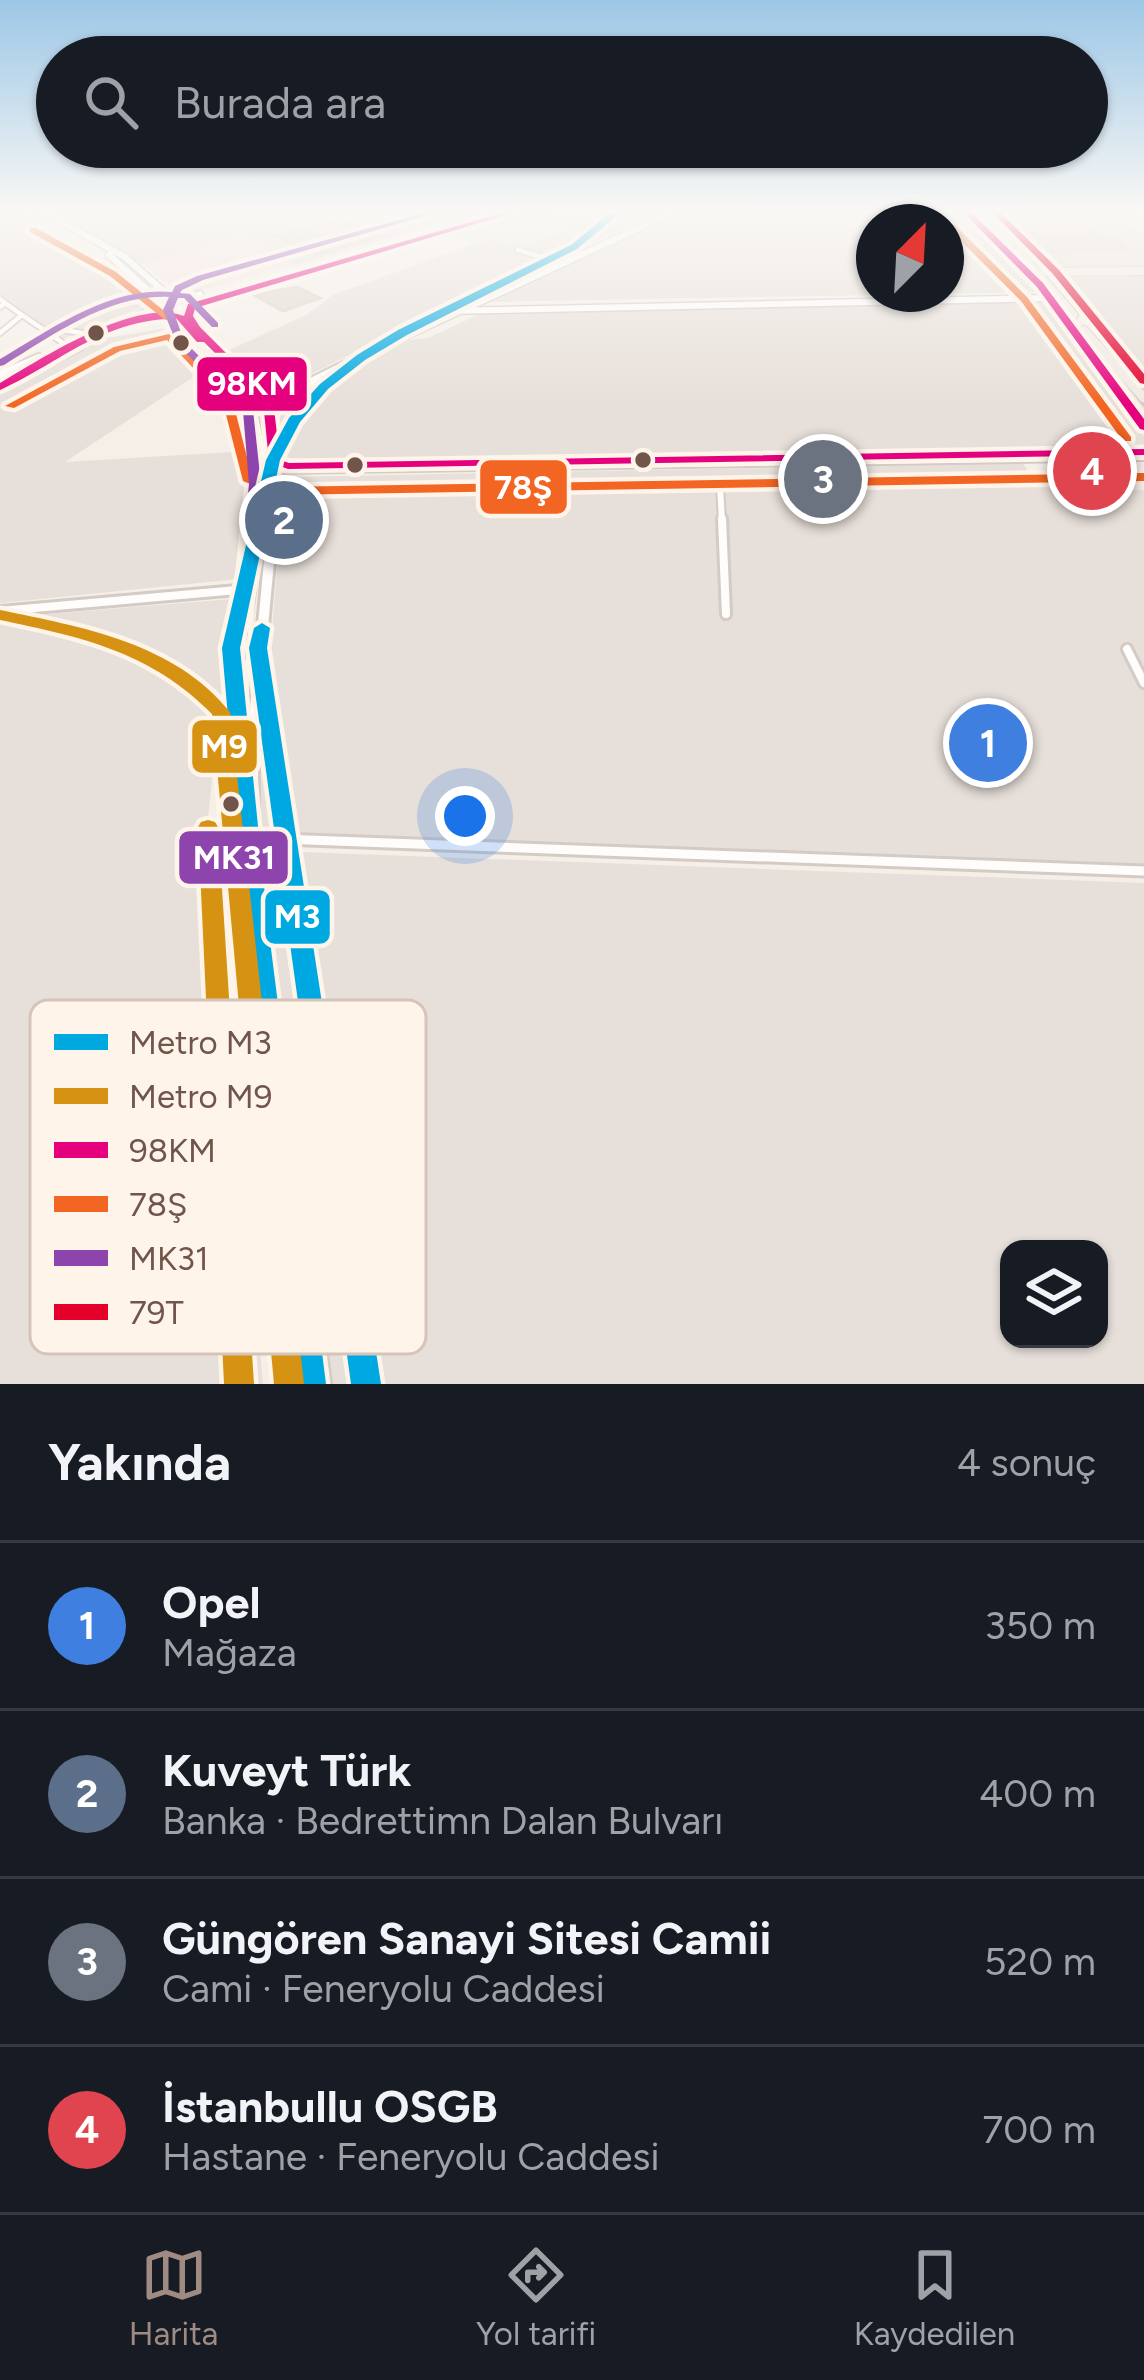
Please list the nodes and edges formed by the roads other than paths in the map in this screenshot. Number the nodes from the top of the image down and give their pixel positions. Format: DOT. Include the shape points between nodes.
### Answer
graph roads {
  1 [pos="134,277"];
  2 [pos="147,277"];
  3 [pos="263,277"];
  4 [pos="291,277"];
  5 [pos="527,277"];
  6 [pos="1031,277"];
  7 [pos="1045,277"];
  8 [pos="1049,296"];
  9 [pos="1062,298"];
  10 [pos="181,299"];
  11 [pos="2,303"];
  12 [pos="156,306"];
  13 [pos="190,306"];
  14 [pos="453,310"];
  15 [pos="165,313"];
  16 [pos="22,315"];
  17 [pos="0,333"];
  18 [pos="88,334"];
  19 [pos="1084,335"];
  20 [pos="69,343"];
  21 [pos="227,366"];
  22 [pos="208,373"];
  23 [pos="0,375"];
  24 [pos="0,387"];
  25 [pos="1144,401"];
  26 [pos="268,410"];
  27 [pos="248,411"];
  28 [pos="1144,415"];
  29 [pos="252,425"];
  30 [pos="1144,427"];
  31 [pos="1144,454"];
  32 [pos="273,471"];
  33 [pos="720,485"];
  34 [pos="249,589"];
  35 [pos="0,610"];
  36 [pos="726,614"];
  37 [pos="1127,649"];
  38 [pos="1144,683"];
  39 [pos="252,838"];
  40 [pos="1144,871"];
  41 [pos="246,1000"];
  42 [pos="273,1000"];
  43 [pos="282,1354"];
  44 [pos="318,1354"];
  45 [pos="285,1384"];
  46 [pos="322,1384"];
  1 -- 12 [label="main road"];
  2 -- 10 [label="main road"];
  3 -- 10 [label="main road"];
  4 -- 13 [label="main road"];
  5 -- 14 [label="main road"];
  6 -- 8 [label="main road"];
  7 -- 9 [label="main road"];
  8 -- 9 [label="main road"];
  8 -- 14 [label="main road"];
  8 -- 19 [label="main road"];
  9 -- 19 [label="main road"];
  10 -- 12 [label="main road"];
  10 -- 13 [label="main road"];
  11 -- 16 [label="street"];
  12 -- 18 [label="main road"];
  13 -- 15 [label="main road"];
  13 -- 26 [label="main road" via="196,328"];
  14 -- 26 [label="main road"];
  15 -- 21 [label="main road" via="181,317"];
  15 -- 24 [label="main road" via="88,339"];
  16 -- 17 [label="street"];
  16 -- 20 [label="street"];
  18 -- 20 [label="main road"];
  18 -- 20 [label="street" via="64,330"];
  19 -- 25 [label="main road"];
  19 -- 28 [label="main road"];
  19 -- 30 [label="main road"];
  20 -- 23 [label="main road"];
  21 -- 22 [label="street"];
  21 -- 27 [label="main road" via="246,388"];
  26 -- 27 [label="main road"];
  26 -- 29 [label="main road"];
  26 -- 32 [label="main road"];
  27 -- 29 [label="main road"];
  29 -- 32 [label="main road"];
  31 -- 32 [label="main road"];
  31 -- 32 [label="main road"];
  32 -- 34 [label="main road"];
  32 -- 39 [label="main road"];
  33 -- 36 [label="street"];
  34 -- 35 [label="street"];
  34 -- 41 [label="main road" via="227,812"];
  37 -- 38 [label="street"];
  39 -- 40 [label="street"];
  39 -- 42 [label="main road"];
  43 -- 45 [label="main road"];
  44 -- 46 [label="main road"];
}
